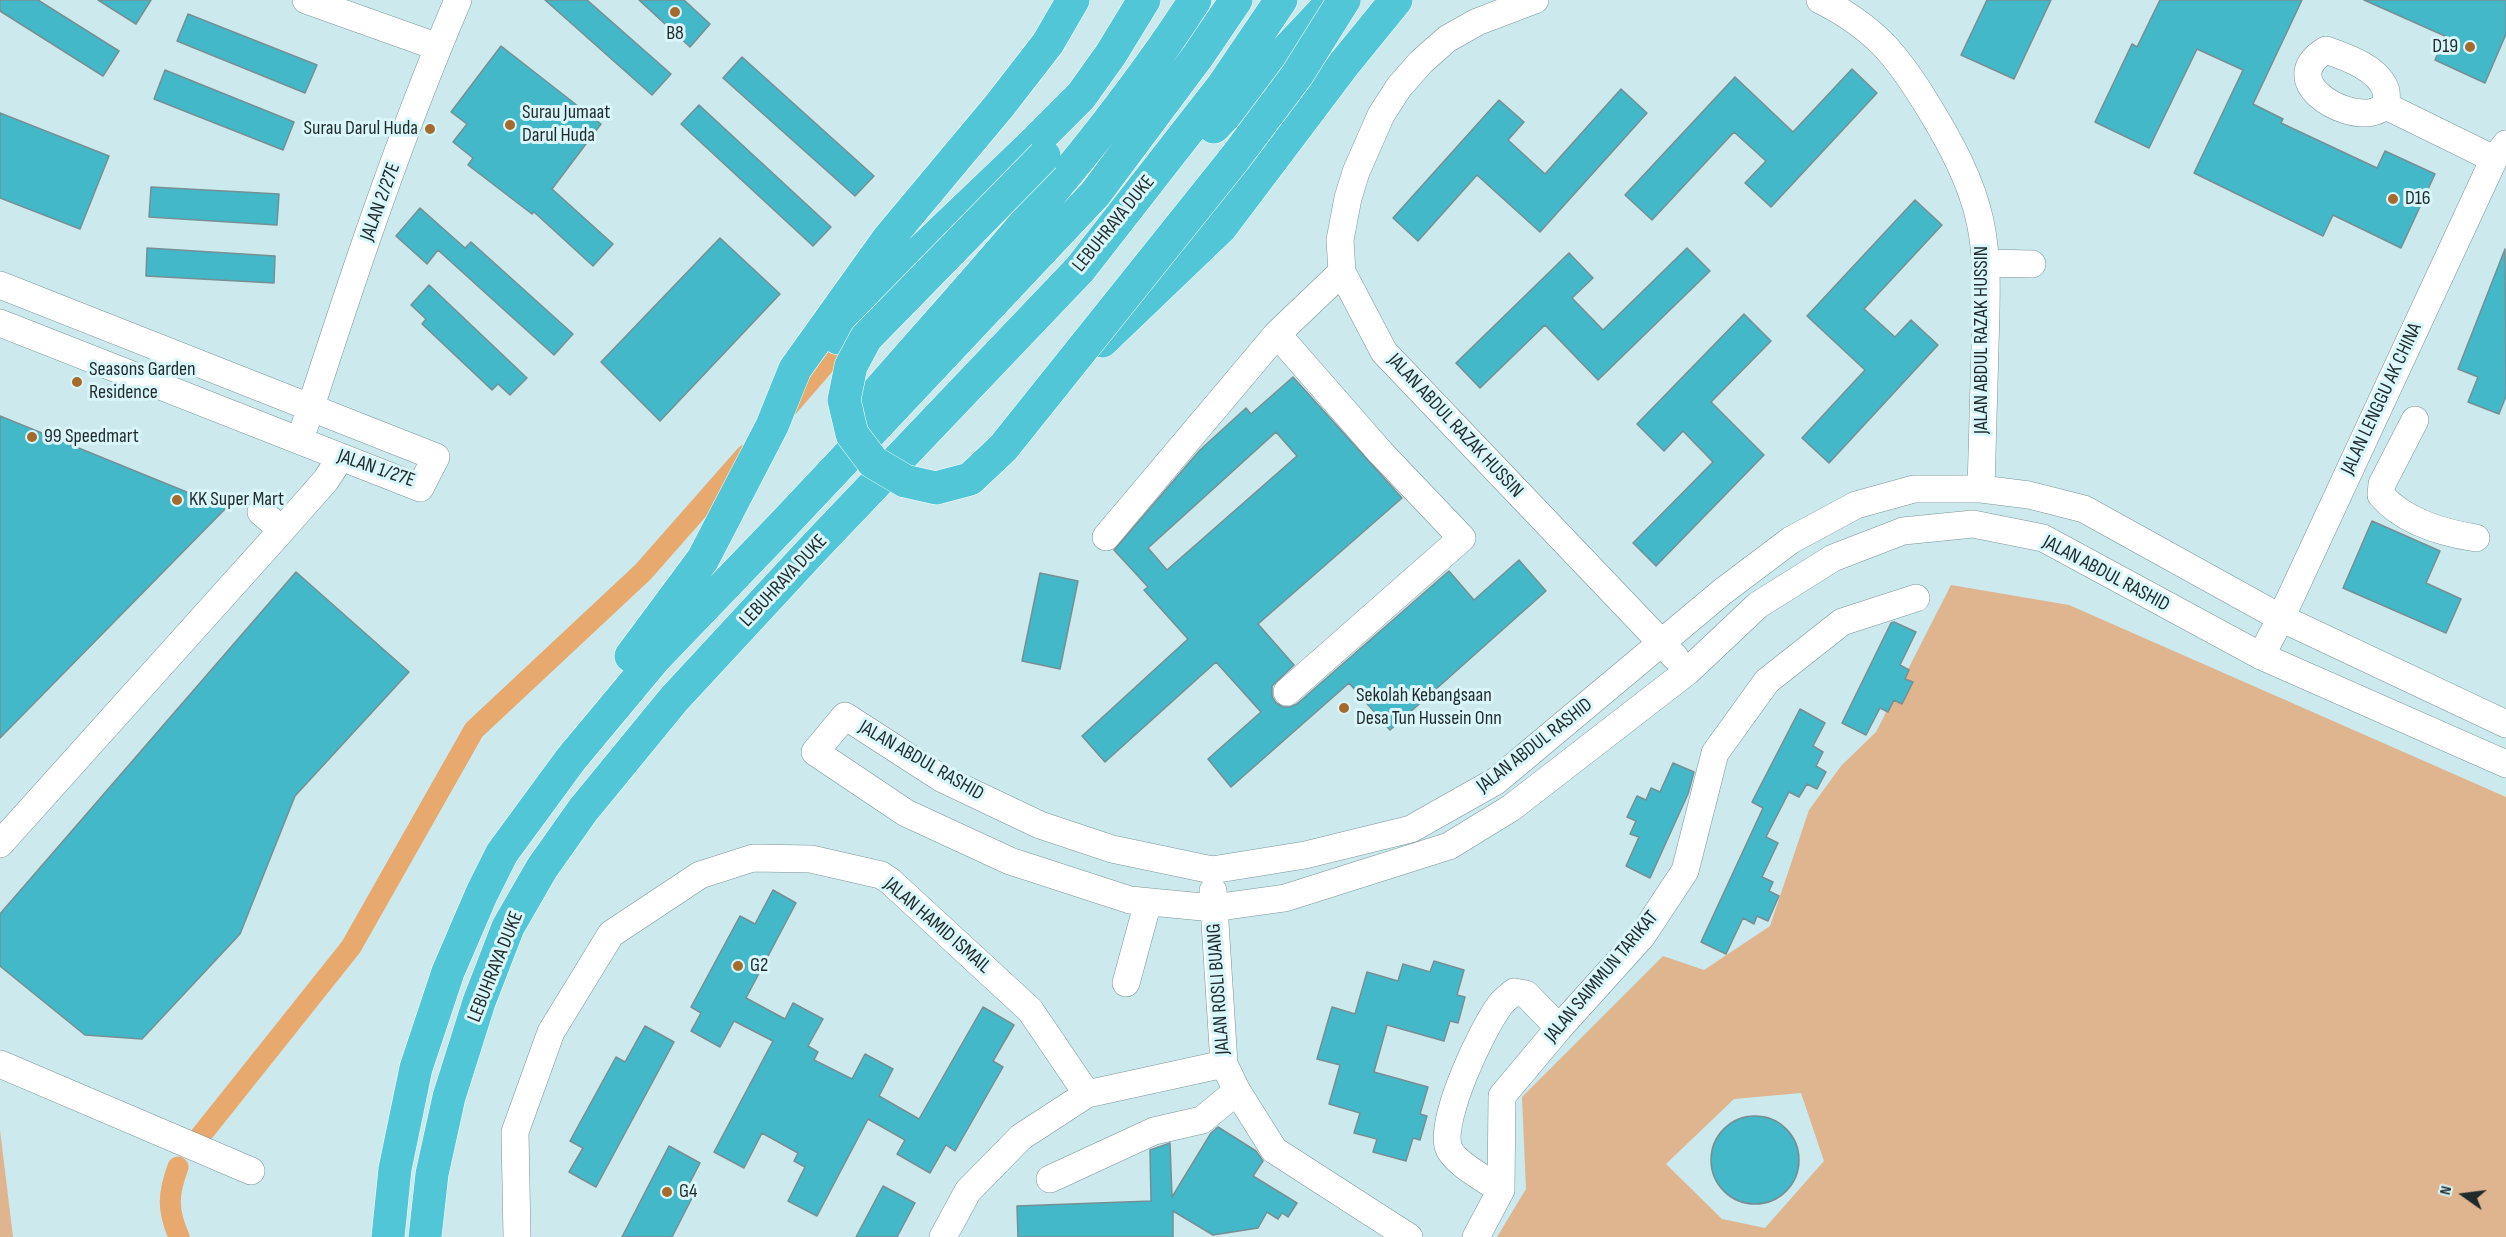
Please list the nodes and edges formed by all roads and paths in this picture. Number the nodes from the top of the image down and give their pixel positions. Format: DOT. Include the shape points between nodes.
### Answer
graph roads {
  1 [pos="306,0"];
  2 [pos="458,0"];
  3 [pos="1073,0"];
  4 [pos="1144,0"];
  5 [pos="1163,0"];
  6 [pos="1195,0"];
  7 [pos="1236,0"];
  8 [pos="1281,0"];
  9 [pos="1334,0"];
  10 [pos="1344,0"];
  11 [pos="1396,0"];
  12 [pos="1535,0"];
  13 [pos="1820,0"];
  14 [pos="438,47"];
  15 [pos="2386,106"];
  16 [pos="2500,151"];
  17 [pos="1985,263"];
  18 [pos="2032,264"];
  19 [pos="1080,269"];
  20 [pos="1342,272"];
  21 [pos="0,285"];
  22 [pos="0,323"];
  23 [pos="1277,334"];
  24 [pos="324,364"];
  25 [pos="278,394"];
  26 [pos="1046,395"];
  27 [pos="310,407"];
  28 [pos="338,418"];
  29 [pos="2415,420"];
  30 [pos="772,426"];
  31 [pos="300,441"];
  32 [pos="341,457"];
  33 [pos="1981,489"];
  34 [pos="261,512"];
  35 [pos="783,525"];
  36 [pos="282,530"];
  37 [pos="1106,537"];
  38 [pos="2476,537"];
  39 [pos="1916,598"];
  40 [pos="2281,618"];
  41 [pos="1662,644"];
  42 [pos="2261,656"];
  43 [pos="1688,671"];
  44 [pos="1287,692"];
  45 [pos="2506,724"];
  46 [pos="2506,764"];
  47 [pos="0,844"];
  48 [pos="502,853"];
  49 [pos="1212,870"];
  50 [pos="1148,902"];
  51 [pos="1213,908"];
  52 [pos="1126,983"];
  53 [pos="1559,1028"];
  54 [pos="0,1064"];
  55 [pos="1224,1064"];
  56 [pos="1237,1091"];
  57 [pos="1087,1094"];
  58 [pos="251,1171"];
  59 [pos="1050,1179"];
  60 [pos="1501,1190"];
  61 [pos="388,1237"];
  62 [pos="425,1237"];
  63 [pos="517,1237"];
  64 [pos="943,1237"];
  65 [pos="1409,1237"];
  66 [pos="1476,1237"];
  1 -- 14 [label="street"];
  2 -- 14 [label="street, JALAN 2/27E"];
  3 -- 30 [label="highway" via="1048,43 888,239 836,310 795,369"];
  4 -- 30 [label="highway" via="1081,96 858,315 806,377"];
  5 -- 26 [label="highway, bridge" via="1113,77 1070,129 866,338 851,366 844,400 852,434 873,462 905,481 936,488 970,479 1003,448"];
  6 -- 35 [label="highway" via="1126,100 1069,173 867,404"];
  7 -- 35 [label="highway, LEBUHRAYA DUKE" via="1095,194"];
  8 -- 19 [label="highway, LEBUHRAYA DUKE" via="1222,87"];
  9 -- 19 [label="highway"];
  10 -- 26 [label="highway, bridge" via="1297,75 1235,158"];
  11 -- 26 [label="highway, bridge" via="1221,227"];
  12 -- 20 [label="street, JALAN ABDUL RAZAK HUSSIN" via="1477,22 1447,39 1399,87 1367,143 1353,180 1340,240"];
  13 -- 17 [label="street, JALAN ABDUL RAZAK HUSSIN" via="1874,34 1906,71 1963,171 1980,220"];
  14 -- 24 [label="street, JALAN 2/27E"];
  15 -- 16 [label="street"];
  16 -- 40 [label="street, JALAN LENGGU AK CHINA"];
  17 -- 18 [label="street"];
  17 -- 33 [label="street, JALAN ABDUL RAZAK HUSSIN"];
  19 -- 62 [label="highway, LEBUHRAYA DUKE" via="674,699 583,810 542,868 508,927 479,1002 449,1097 432,1174"];
  20 -- 23 [label="street"];
  20 -- 41 [label="street, JALAN ABDUL RAZAK HUSSIN" via="1384,352"];
  21 -- 25 [label="street, JALAN 1/27E"];
  22 -- 31 [label="street, JALAN 1/27E"];
  23 -- 37 [label="street"];
  23 -- 44 [label="street" via="1462,538"];
  24 -- 25 [label="street"];
  24 -- 27 [label="street, JALAN 2/27E"];
  24 -- 28 [label="street" via="328,399"];
  25 -- 27 [label="street, JALAN 1/27E"];
  27 -- 28 [label="street, JALAN 1/27E"];
  27 -- 31 [label="street, JALAN 2/27E"];
  28 -- 32 [label="street, JALAN 1/27E" via="436,457 420,488"];
  29 -- 38 [label="street" via="2382,484 2381,495 2422,523 2449,534"];
  30 -- 48 [label="highway" via="703,559 659,622 559,747"];
  31 -- 32 [label="street, JALAN 1/27E"];
  32 -- 36 [label="street"];
  33 -- 40 [label="street, JALAN ABDUL RASHID" via="2029,495 2084,509"];
  33 -- 41 [label="street, JALAN ABDUL RASHID" via="1914,489 1856,505 1791,540"];
  34 -- 36 [label="street"];
  35 -- 48 [label="highway, LEBUHRAYA DUKE" via="630,687"];
  36 -- 47 [label="street"];
  39 -- 53 [label="street, JALAN SAIMMUN TARIKAT" via="1842,622 1767,681 1715,753 1684,871 1642,936"];
  40 -- 42 [label="street, JALAN LENGGU AK CHINA"];
  40 -- 45 [label="street, JALAN ABDUL RASHID"];
  41 -- 43 [label="street, JALAN ABDUL RAZAK HUSSIN"];
  41 -- 49 [label="street, JALAN ABDUL RASHID" via="1496,781 1411,829 1305,855"];
  42 -- 43 [label="street, JALAN ABDUL RASHID" via="2043,538 1973,524 1903,531 1833,558 1758,605"];
  42 -- 46 [label="street, JALAN ABDUL RASHID"];
  43 -- 51 [label="street, JALAN ABDUL RASHID" via="1511,808 1449,846 1285,898"];
  48 -- 61 [label="highway, LEBUHRAYA DUKE" via="448,972 416,1068 395,1169"];
  49 -- 50 [label="street, JALAN ABDUL RASHID" via="1112,849 1040,825 941,778 845,716 815,752 906,813 1010,861 1130,900"];
  49 -- 51 [label="street, JALAN ROSLI BUANG"];
  50 -- 51 [label="street, JALAN ABDUL RASHID"];
  50 -- 52 [label="street"];
  51 -- 55 [label="street, JALAN ROSLI BUANG"];
  53 -- 60 [label="street, JALAN SAIMMUN TARIKAT" via="1502,1096"];
  53 -- 60 [label="street" via="1526,994 1514,992 1501,1004 1470,1060 1447,1126 1449,1148 1463,1164"];
  54 -- 58 [label="street"];
  55 -- 56 [label="street, JALAN ROSLI BUANG"];
  55 -- 57 [label="street"];
  56 -- 59 [label="street" via="1202,1120 1154,1131"];
  56 -- 65 [label="street, JALAN ROSLI BUANG" via="1274,1150"];
  57 -- 63 [label="street, JALAN HAMID ISMAIL" via="1030,1010 890,881 881,875 811,859 753,858 700,875 611,934 551,1032 515,1132"];
  57 -- 64 [label="street" via="1021,1137 968,1191"];
  60 -- 66 [label="street, JALAN SAIMMUN TARIKAT"];
}
